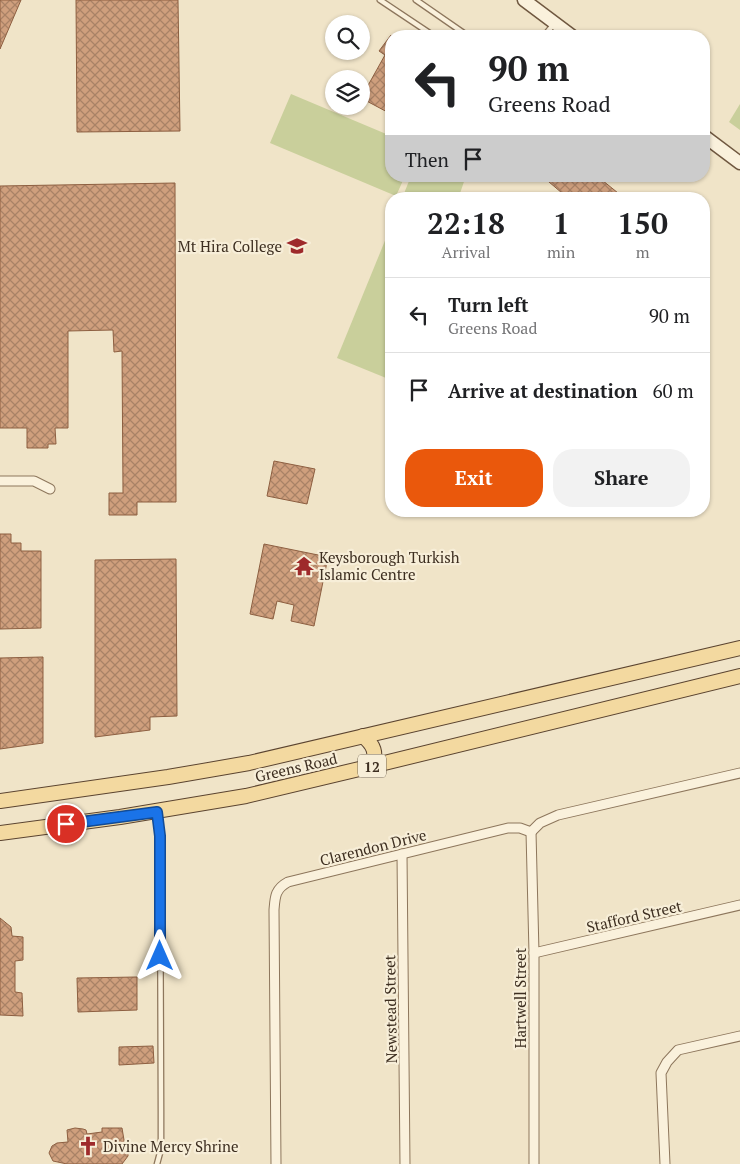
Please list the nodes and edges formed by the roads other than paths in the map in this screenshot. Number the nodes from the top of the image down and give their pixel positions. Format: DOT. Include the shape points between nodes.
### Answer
graph roads {
  1 [pos="380,0"];
  2 [pos="416,0"];
  3 [pos="524,0"];
  4 [pos="554,23"];
  5 [pos="425,30"];
  6 [pos="459,30"];
  7 [pos="549,30"];
  8 [pos="564,30"];
  9 [pos="710,140"];
  10 [pos="740,163"];
  11 [pos="0,481"];
  12 [pos="50,489"];
  13 [pos="740,648"];
  14 [pos="740,676"];
  15 [pos="363,736"];
  16 [pos="372,766"];
  17 [pos="740,773"];
  18 [pos="0,801"];
  19 [pos="157,812"];
  20 [pos="531,832"];
  21 [pos="0,833"];
  22 [pos="402,854"];
  23 [pos="740,905"];
  24 [pos="534,954"];
  25 [pos="740,1036"];
  26 [pos="157,1164"];
  27 [pos="276,1164"];
  28 [pos="405,1164"];
  29 [pos="534,1164"];
  30 [pos="665,1164"];
  1 -- 5 [label="lane"];
  2 -- 6 [label="lane"];
  3 -- 4 [label="main road"];
  4 -- 7 [label="lane"];
  4 -- 8 [label="main road"];
  9 -- 10 [label="main road"];
  11 -- 12 [label="street" via="34,481"];
  13 -- 15 [label="main road, Greens Road / 12"];
  14 -- 16 [label="main road, Greens Road / 12"];
  15 -- 16 [label="main road" via="375,751"];
  15 -- 18 [label="main road, Greens Road / 12" via="177,776"];
  16 -- 19 [label="main road, Greens Road / 12" via="246,796"];
  17 -- 20 [label="street" via="558,815 540,823"];
  19 -- 21 [label="main road, Greens Road / 12"];
  19 -- 26 [label="lane" via="160,836 161,1149"];
  20 -- 22 [label="street, Clarendon Drive" via="508,828"];
  20 -- 24 [label="street, Hartwell Street"];
  22 -- 27 [label="street, Clarendon Drive" via="288,882 277,892 274,910"];
  22 -- 28 [label="street, Newstead Street"];
  23 -- 24 [label="street, Stafford Street"];
  24 -- 29 [label="street, Hartwell Street"];
  25 -- 30 [label="street" via="678,1050 667,1062 661,1073"];
}
